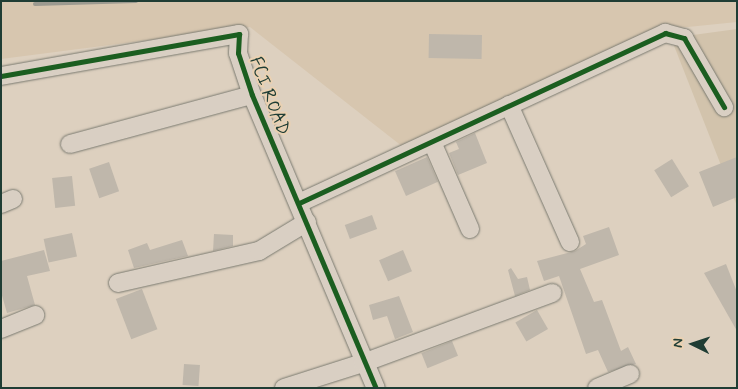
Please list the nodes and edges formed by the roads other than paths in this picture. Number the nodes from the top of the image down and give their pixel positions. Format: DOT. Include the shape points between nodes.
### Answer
graph roads {
  1 [pos="1,76"];
  2 [pos="252,95"];
  3 [pos="509,104"];
  4 [pos="724,107"];
  5 [pos="432,142"];
  6 [pos="70,144"];
  7 [pos="299,203"];
  8 [pos="306,222"];
  9 [pos="470,229"];
  10 [pos="570,242"];
  11 [pos="118,283"];
  12 [pos="552,293"];
  13 [pos="35,315"];
  14 [pos="1,329"];
  15 [pos="363,363"];
  16 [pos="630,374"];
  17 [pos="306,384"];
  18 [pos="284,388"];
  19 [pos="376,388"];
  20 [pos="597,388"];
  1 -- 2 [label="street, FCI ROAD" via="239,34 238,53"];
  2 -- 6 [label="street"];
  2 -- 7 [label="street, FCI ROAD"];
  3 -- 4 [label="street" via="665,33 684,38"];
  3 -- 5 [label="street"];
  3 -- 10 [label="street"];
  5 -- 7 [label="street"];
  5 -- 9 [label="street"];
  7 -- 8 [label="street, FCI ROAD"];
  8 -- 11 [label="street" via="259,251"];
  8 -- 15 [label="street, FCI ROAD"];
  12 -- 15 [label="street"];
  13 -- 14 [label="street"];
  15 -- 17 [label="street"];
  15 -- 19 [label="street, FCI ROAD"];
  16 -- 20 [label="street"];
  17 -- 18 [label="street"];
}
